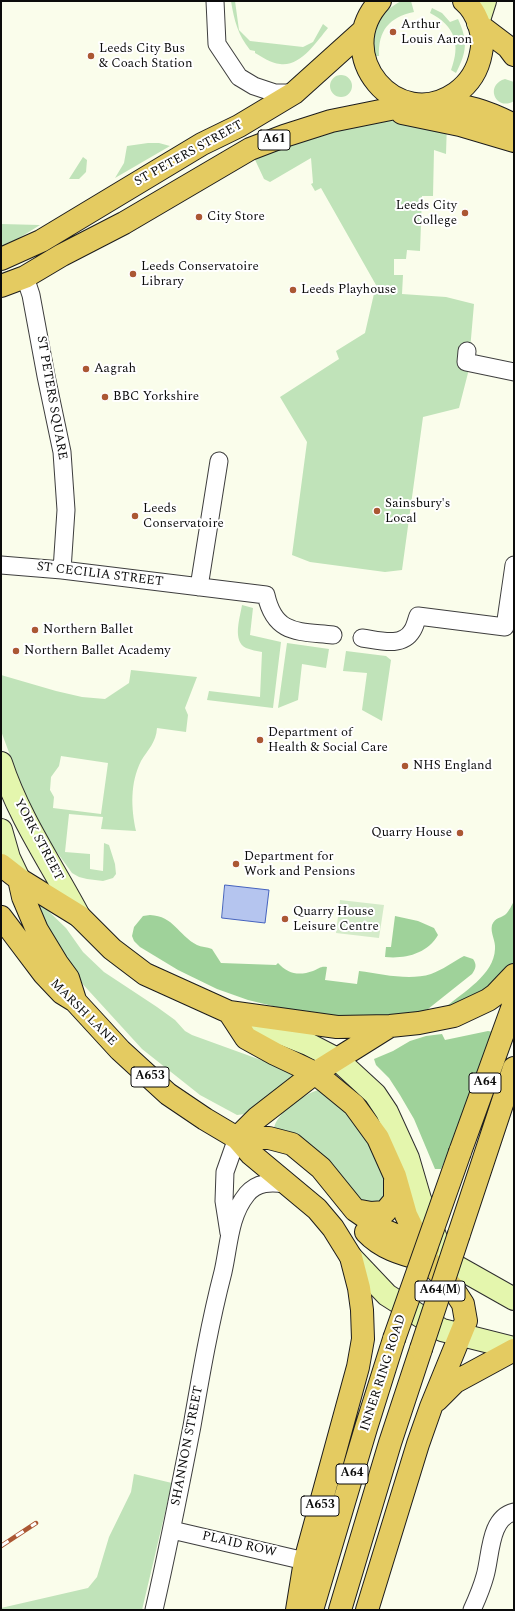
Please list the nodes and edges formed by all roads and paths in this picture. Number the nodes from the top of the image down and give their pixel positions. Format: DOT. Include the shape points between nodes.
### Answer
graph roads {
  1 [pos="215,1"];
  2 [pos="380,1"];
  3 [pos="464,1"];
  4 [pos="485,1"];
  5 [pos="479,24"];
  6 [pos="364,30"];
  7 [pos="514,55"];
  8 [pos="294,93"];
  9 [pos="424,104"];
  10 [pos="371,113"];
  11 [pos="514,125"];
  12 [pos="514,141"];
  13 [pos="1,259"];
  14 [pos="25,277"];
  15 [pos="1,286"];
  16 [pos="467,351"];
  17 [pos="514,372"];
  18 [pos="219,461"];
  19 [pos="1,565"];
  20 [pos="514,565"];
  21 [pos="62,570"];
  22 [pos="199,587"];
  23 [pos="332,634"];
  24 [pos="362,638"];
  25 [pos="1,763"];
  26 [pos="1,830"];
  27 [pos="1,865"];
  28 [pos="19,879"];
  29 [pos="79,916"];
  30 [pos="1,917"];
  31 [pos="514,975"];
  32 [pos="75,1002"];
  33 [pos="514,1003"];
  34 [pos="229,1012"];
  35 [pos="390,1026"];
  36 [pos="337,1059"];
  37 [pos="514,1068"];
  38 [pos="315,1072"];
  39 [pos="237,1138"];
  40 [pos="395,1176"];
  41 [pos="285,1184"];
  42 [pos="355,1210"];
  43 [pos="229,1235"];
  44 [pos="446,1251"];
  45 [pos="351,1257"];
  46 [pos="514,1299"];
  47 [pos="462,1334"];
  48 [pos="514,1349"];
  49 [pos="431,1407"];
  50 [pos="514,1512"];
  51 [pos="172,1530"];
  52 [pos="305,1561"];
  53 [pos="154,1610"];
  54 [pos="297,1610"];
  55 [pos="312,1610"];
  56 [pos="340,1610"];
  57 [pos="367,1610"];
  58 [pos="472,1610"];
  1 -- 8 [label="street" via="218,44 239,78 275,93"];
  2 -- 6 [label="highway, A61" via="369,15"];
  3 -- 5 [label="highway, A61"];
  4 -- 5 [label="street"];
  5 -- 7 [label="highway, A61" via="508,47"];
  5 -- 9 [label="highway, A61" via="482,48 480,63 473,77 449,98"];
  6 -- 8 [label="highway, ST PETERS STREET / A61"];
  6 -- 9 [label="highway, A61" via="362,48 366,65 374,80 399,100"];
  8 -- 13 [label="highway, ST PETERS STREET / A61" via="202,144 41,241"];
  9 -- 10 [label="highway, ST PETERS STREET / A61"];
  9 -- 11 [label="highway, A61" via="451,103 492,114"];
  10 -- 12 [label="highway, A61" via="402,113 460,125"];
  10 -- 14 [label="highway, ST PETERS STREET / A61" via="331,120 250,149 124,223"];
  14 -- 15 [label="highway, A61"];
  14 -- 21 [label="street, ST PETERS SQUARE" via="31,295 62,452 66,510"];
  16 -- 17 [label="street" via="466,362"];
  18 -- 22 [label="street"];
  19 -- 21 [label="street, ST CECILIA STREET"];
  20 -- 24 [label="street" via="505,627 418,616 412,631 398,642"];
  21 -- 22 [label="street, ST CECILIA STREET"];
  22 -- 23 [label="street, ST CECILIA STREET" via="266,595 273,616 287,628"];
  25 -- 29 [label="street, YORK STREET" via="34,839"];
  26 -- 28 [label="street" via="9,858"];
  27 -- 28 [label="highway"];
  28 -- 29 [label="highway"];
  28 -- 32 [label="highway" via="23,897 37,930 68,978"];
  29 -- 34 [label="highway" via="112,949 145,974"];
  30 -- 32 [label="highway, MARSH LANE / A653" via="44,974 62,993"];
  31 -- 35 [label="highway" via="488,1000 454,1016"];
  32 -- 39 [label="highway, MARSH LANE / A653" via="120,1050 168,1094"];
  33 -- 55 [label="highway, INNER RING ROAD / A64, bridge" via="394,1339"];
  34 -- 35 [label="highway" via="337,1026"];
  34 -- 36 [label="street" via="308,1044"];
  34 -- 38 [label="highway" via="246,1038"];
  35 -- 36 [label="highway"];
  36 -- 38 [label="highway"];
  36 -- 44 [label="street" via="375,1094 387,1112 408,1158 420,1199 438,1243"];
  37 -- 44 [label="highway, A64(M)"];
  38 -- 39 [label="highway" via="257,1118"];
  38 -- 40 [label="highway" via="354,1105 378,1138"];
  39 -- 41 [label="highway, MARSH LANE / A653" via="250,1154"];
  39 -- 42 [label="highway" via="269,1138 292,1144 321,1168"];
  39 -- 43 [label="street, SHANNON STREET" via="225,1172 224,1201"];
  40 -- 42 [label="highway" via="395,1200 385,1212"];
  40 -- 44 [label="highway" via="406,1215"];
  41 -- 43 [label="street, SHANNON STREET" via="264,1183 247,1194 240,1204"];
  41 -- 45 [label="highway, MARSH LANE / A653" via="317,1210 333,1228"];
  42 -- 44 [label="highway" via="363,1230 392,1251"];
  43 -- 51 [label="street, SHANNON STREET" via="224,1279"];
  44 -- 46 [label="street"];
  44 -- 47 [label="highway" via="463,1304 466,1321"];
  44 -- 56 [label="highway, A64(M), bridge" via="421,1349"];
  45 -- 47 [label="street" via="387,1295 442,1330"];
  45 -- 52 [label="highway, A653" via="359,1288 364,1339"];
  47 -- 48 [label="street"];
  47 -- 49 [label="highway"];
  48 -- 49 [label="highway" via="455,1382"];
  49 -- 57 [label="highway"];
  50 -- 58 [label="street" via="508,1513 499,1523 490,1546 486,1575"];
  51 -- 52 [label="street, PLAID ROW"];
  51 -- 53 [label="street, SHANNON STREET"];
  52 -- 54 [label="highway, A653"];
}
